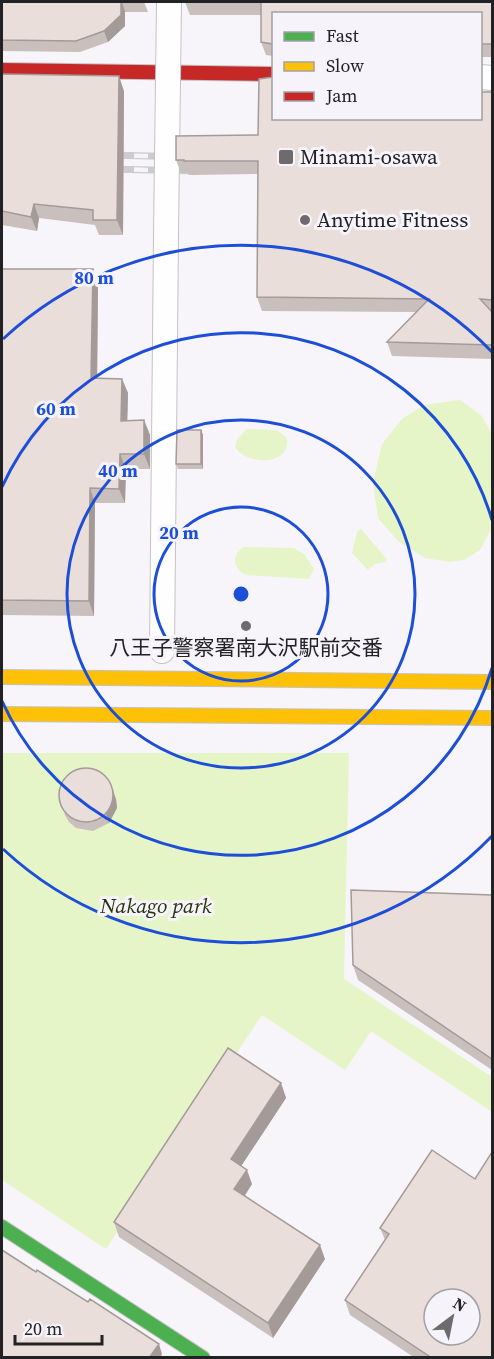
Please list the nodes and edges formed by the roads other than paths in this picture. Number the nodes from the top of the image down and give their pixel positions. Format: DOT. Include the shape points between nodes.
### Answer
graph roads {
  1 [pos="169,2"];
  2 [pos="2,70"];
  3 [pos="272,74"];
  4 [pos="162,651"];
  5 [pos="2,677"];
  6 [pos="492,682"];
  7 [pos="2,714"];
  8 [pos="492,718"];
  9 [pos="2,1227"];
  10 [pos="195,1355"];
  1 -- 4 [label="street, bridge"];
  2 -- 3 [label="street"];
  5 -- 6 [label="street"];
  7 -- 8 [label="street"];
  9 -- 10 [label="street"];
}
